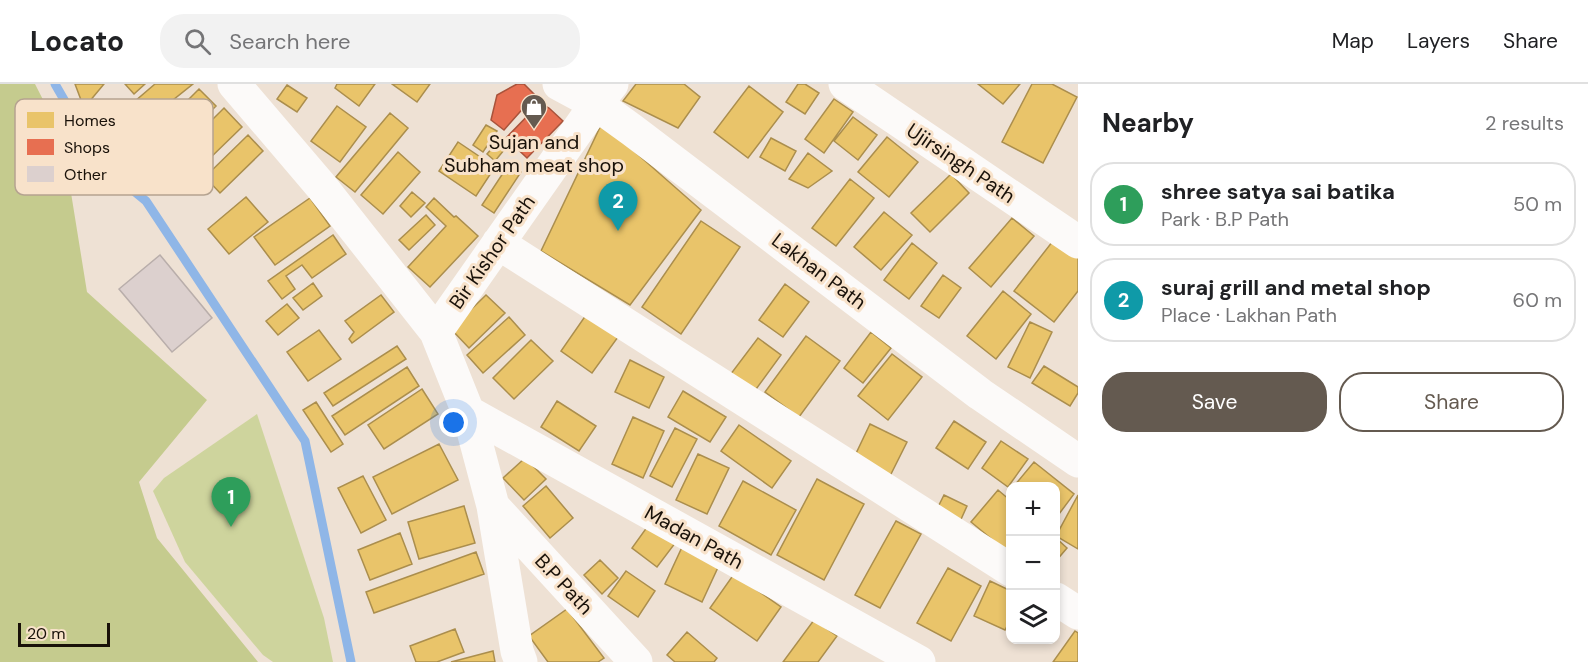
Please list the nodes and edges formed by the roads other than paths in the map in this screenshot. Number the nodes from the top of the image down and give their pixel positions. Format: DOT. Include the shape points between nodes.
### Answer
graph roads {
  1 [pos="234,84"];
  2 [pos="559,84"];
  3 [pos="844,84"];
  4 [pos="604,94"];
  5 [pos="1078,242"];
  6 [pos="498,243"];
  7 [pos="436,332"];
  8 [pos="468,412"];
  9 [pos="1078,460"];
  10 [pos="493,506"];
  11 [pos="1006,567"];
  12 [pos="1060,602"];
  13 [pos="1078,613"];
  14 [pos="521,662"];
  15 [pos="636,662"];
  16 [pos="919,662"];
  1 -- 7 [label="street" via="321,186"];
  2 -- 4 [label="street, Lakhan Path"];
  3 -- 5 [label="street, Ujirsingh Path"];
  4 -- 6 [label="street, Bir Kishor Path"];
  4 -- 9 [label="street, Lakhan Path" via="980,394"];
  6 -- 7 [label="street, Bir Kishor Path"];
  6 -- 11 [label="street"];
  7 -- 8 [label="street"];
  8 -- 10 [label="street"];
  8 -- 16 [label="street, Madan Path"];
  10 -- 14 [label="street"];
  10 -- 15 [label="street, B.P Path"];
  12 -- 13 [label="street"];
}
